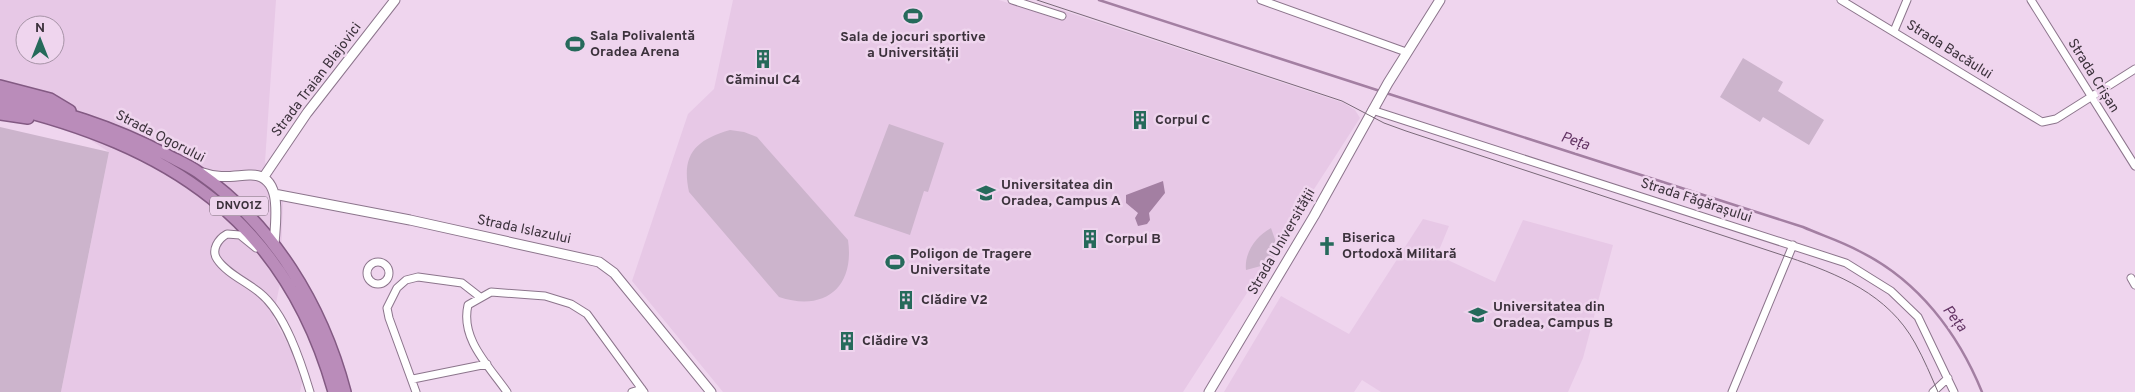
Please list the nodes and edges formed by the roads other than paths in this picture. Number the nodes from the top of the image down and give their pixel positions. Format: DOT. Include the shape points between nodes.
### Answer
graph roads {
  1 [pos="395,0"];
  2 [pos="1012,0"];
  3 [pos="1261,0"];
  4 [pos="1440,0"];
  5 [pos="1841,0"];
  6 [pos="1907,0"];
  7 [pos="2031,0"];
  8 [pos="1062,16"];
  9 [pos="1894,31"];
  10 [pos="1406,52"];
  11 [pos="2135,69"];
  12 [pos="0,86"];
  13 [pos="0,97"];
  14 [pos="2090,97"];
  15 [pos="0,105"];
  16 [pos="1374,108"];
  17 [pos="0,114"];
  18 [pos="80,117"];
  19 [pos="54,119"];
  20 [pos="2135,166"];
  21 [pos="197,171"];
  22 [pos="263,178"];
  23 [pos="274,194"];
  24 [pos="274,245"];
  25 [pos="1793,245"];
  26 [pos="276,267"];
  27 [pos="387,280"];
  28 [pos="397,288"];
  29 [pos="480,297"];
  30 [pos="487,364"];
  31 [pos="1948,378"];
  32 [pos="413,379"];
  33 [pos="643,391"];
  34 [pos="310,392"];
  35 [pos="334,392"];
  36 [pos="345,392"];
  37 [pos="416,392"];
  38 [pos="507,392"];
  39 [pos="632,392"];
  40 [pos="711,392"];
  41 [pos="1209,392"];
  42 [pos="1732,392"];
  43 [pos="1933,392"];
  44 [pos="1954,392"];
  1 -- 22 [label="street, Strada Traian Blajovici" via="307,113"];
  2 -- 8 [label="street"];
  3 -- 10 [label="street"];
  4 -- 10 [label="street, Strada Universității"];
  5 -- 9 [label="street, Strada Bacăului"];
  6 -- 9 [label="street"];
  7 -- 14 [label="street, Strada Crișan"];
  9 -- 14 [label="street, Strada Bacăului" via="2042,122 2056,119"];
  10 -- 16 [label="street, Strada Universității"];
  11 -- 14 [label="street"];
  12 -- 18 [label="highway" via="50,99"];
  13 -- 18 [label="highway, DNVO1Z"];
  14 -- 20 [label="street, Strada Crișan"];
  15 -- 19 [label="highway, DNVO1Z"];
  16 -- 25 [label="street, Strada Făgărașului"];
  16 -- 41 [label="street, Strada Universității"];
  17 -- 19 [label="highway"];
  18 -- 21 [label="highway, Strada Ogorului / DNVO1Z" via="147,145"];
  19 -- 26 [label="highway, Strada Ogorului / DNVO1Z" via="145,154 187,179 246,229"];
  21 -- 22 [label="street" via="220,178 253,175"];
  21 -- 24 [label="highway, Strada Ogorului / DNVO1Z" via="245,212"];
  22 -- 23 [label="street"];
  23 -- 24 [label="street"];
  23 -- 40 [label="street, Strada Islazului" via="599,262 614,273"];
  24 -- 36 [label="highway, Strada Ogorului / DNVO1Z" via="307,295 327,335"];
  25 -- 31 [label="street, Strada Făgărașului" via="1846,263 1906,303 1918,317"];
  25 -- 42 [label="street"];
  26 -- 34 [label="street" via="249,242 234,234 220,238 214,252 216,258 271,304 288,334"];
  26 -- 35 [label="highway, Strada Ogorului / DNVO1Z" via="293,292 316,338"];
  27 -- 28 [label="street"];
  28 -- 29 [label="street" via="406,280 418,277 462,283"];
  28 -- 32 [label="street" via="388,308 389,318"];
  29 -- 30 [label="street" via="468,305 465,316 472,342"];
  29 -- 33 [label="street" via="491,292 508,293 545,296 571,304 587,314"];
  30 -- 32 [label="street"];
  30 -- 38 [label="street"];
  31 -- 43 [label="street"];
  31 -- 44 [label="street, Strada Făgărașului"];
  32 -- 37 [label="street"];
  33 -- 39 [label="street"];
}
